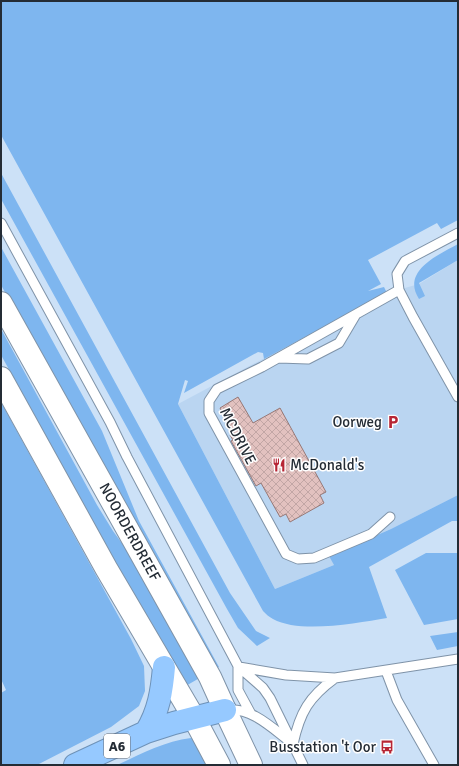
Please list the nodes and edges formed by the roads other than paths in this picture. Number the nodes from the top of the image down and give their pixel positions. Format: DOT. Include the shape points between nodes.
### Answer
graph roads {
  1 [pos="1,223"];
  2 [pos="458,233"];
  3 [pos="399,290"];
  4 [pos="1,302"];
  5 [pos="355,314"];
  6 [pos="278,358"];
  7 [pos="1,378"];
  8 [pos="458,397"];
  9 [pos="390,517"];
  10 [pos="458,659"];
  11 [pos="238,666"];
  12 [pos="164,667"];
  13 [pos="386,671"];
  14 [pos="335,678"];
  15 [pos="224,710"];
  16 [pos="251,714"];
  17 [pos="194,718"];
  18 [pos="146,732"];
  19 [pos="293,744"];
  20 [pos="75,765"];
  21 [pos="219,765"];
  22 [pos="251,765"];
  23 [pos="303,765"];
  24 [pos="433,765"];
  1 -- 11 [label="lane" via="110,422 126,457"];
  2 -- 3 [label="lane" via="405,261 397,274"];
  3 -- 5 [label="lane, MCDRIVE"];
  3 -- 8 [label="lane"];
  4 -- 15 [label="street, NOORDERDREEF" via="203,663"];
  5 -- 6 [label="lane, MCDRIVE"];
  5 -- 6 [label="lane" via="339,343 308,359"];
  6 -- 9 [label="lane, MCDRIVE" via="217,389 209,401 208,413 286,554 298,559 314,558 371,534"];
  7 -- 12 [label="street"];
  10 -- 13 [label="lane"];
  11 -- 14 [label="lane" via="286,676"];
  11 -- 16 [label="lane" via="238,690"];
  11 -- 19 [label="lane" via="263,688"];
  12 -- 17 [label="street"];
  12 -- 18 [label="highway" via="161,695 154,718"];
  13 -- 14 [label="lane"];
  13 -- 24 [label="lane" via="397,700"];
  14 -- 19 [label="lane" via="318,691 303,712 297,724"];
  15 -- 16 [label="lane" via="234,709"];
  15 -- 17 [label="highway, A6"];
  15 -- 22 [label="street, NOORDERDREEF"];
  16 -- 19 [label="lane"];
  17 -- 18 [label="highway, A6"];
  17 -- 21 [label="street"];
  18 -- 20 [label="highway, A6"];
  19 -- 23 [label="lane"];
}
